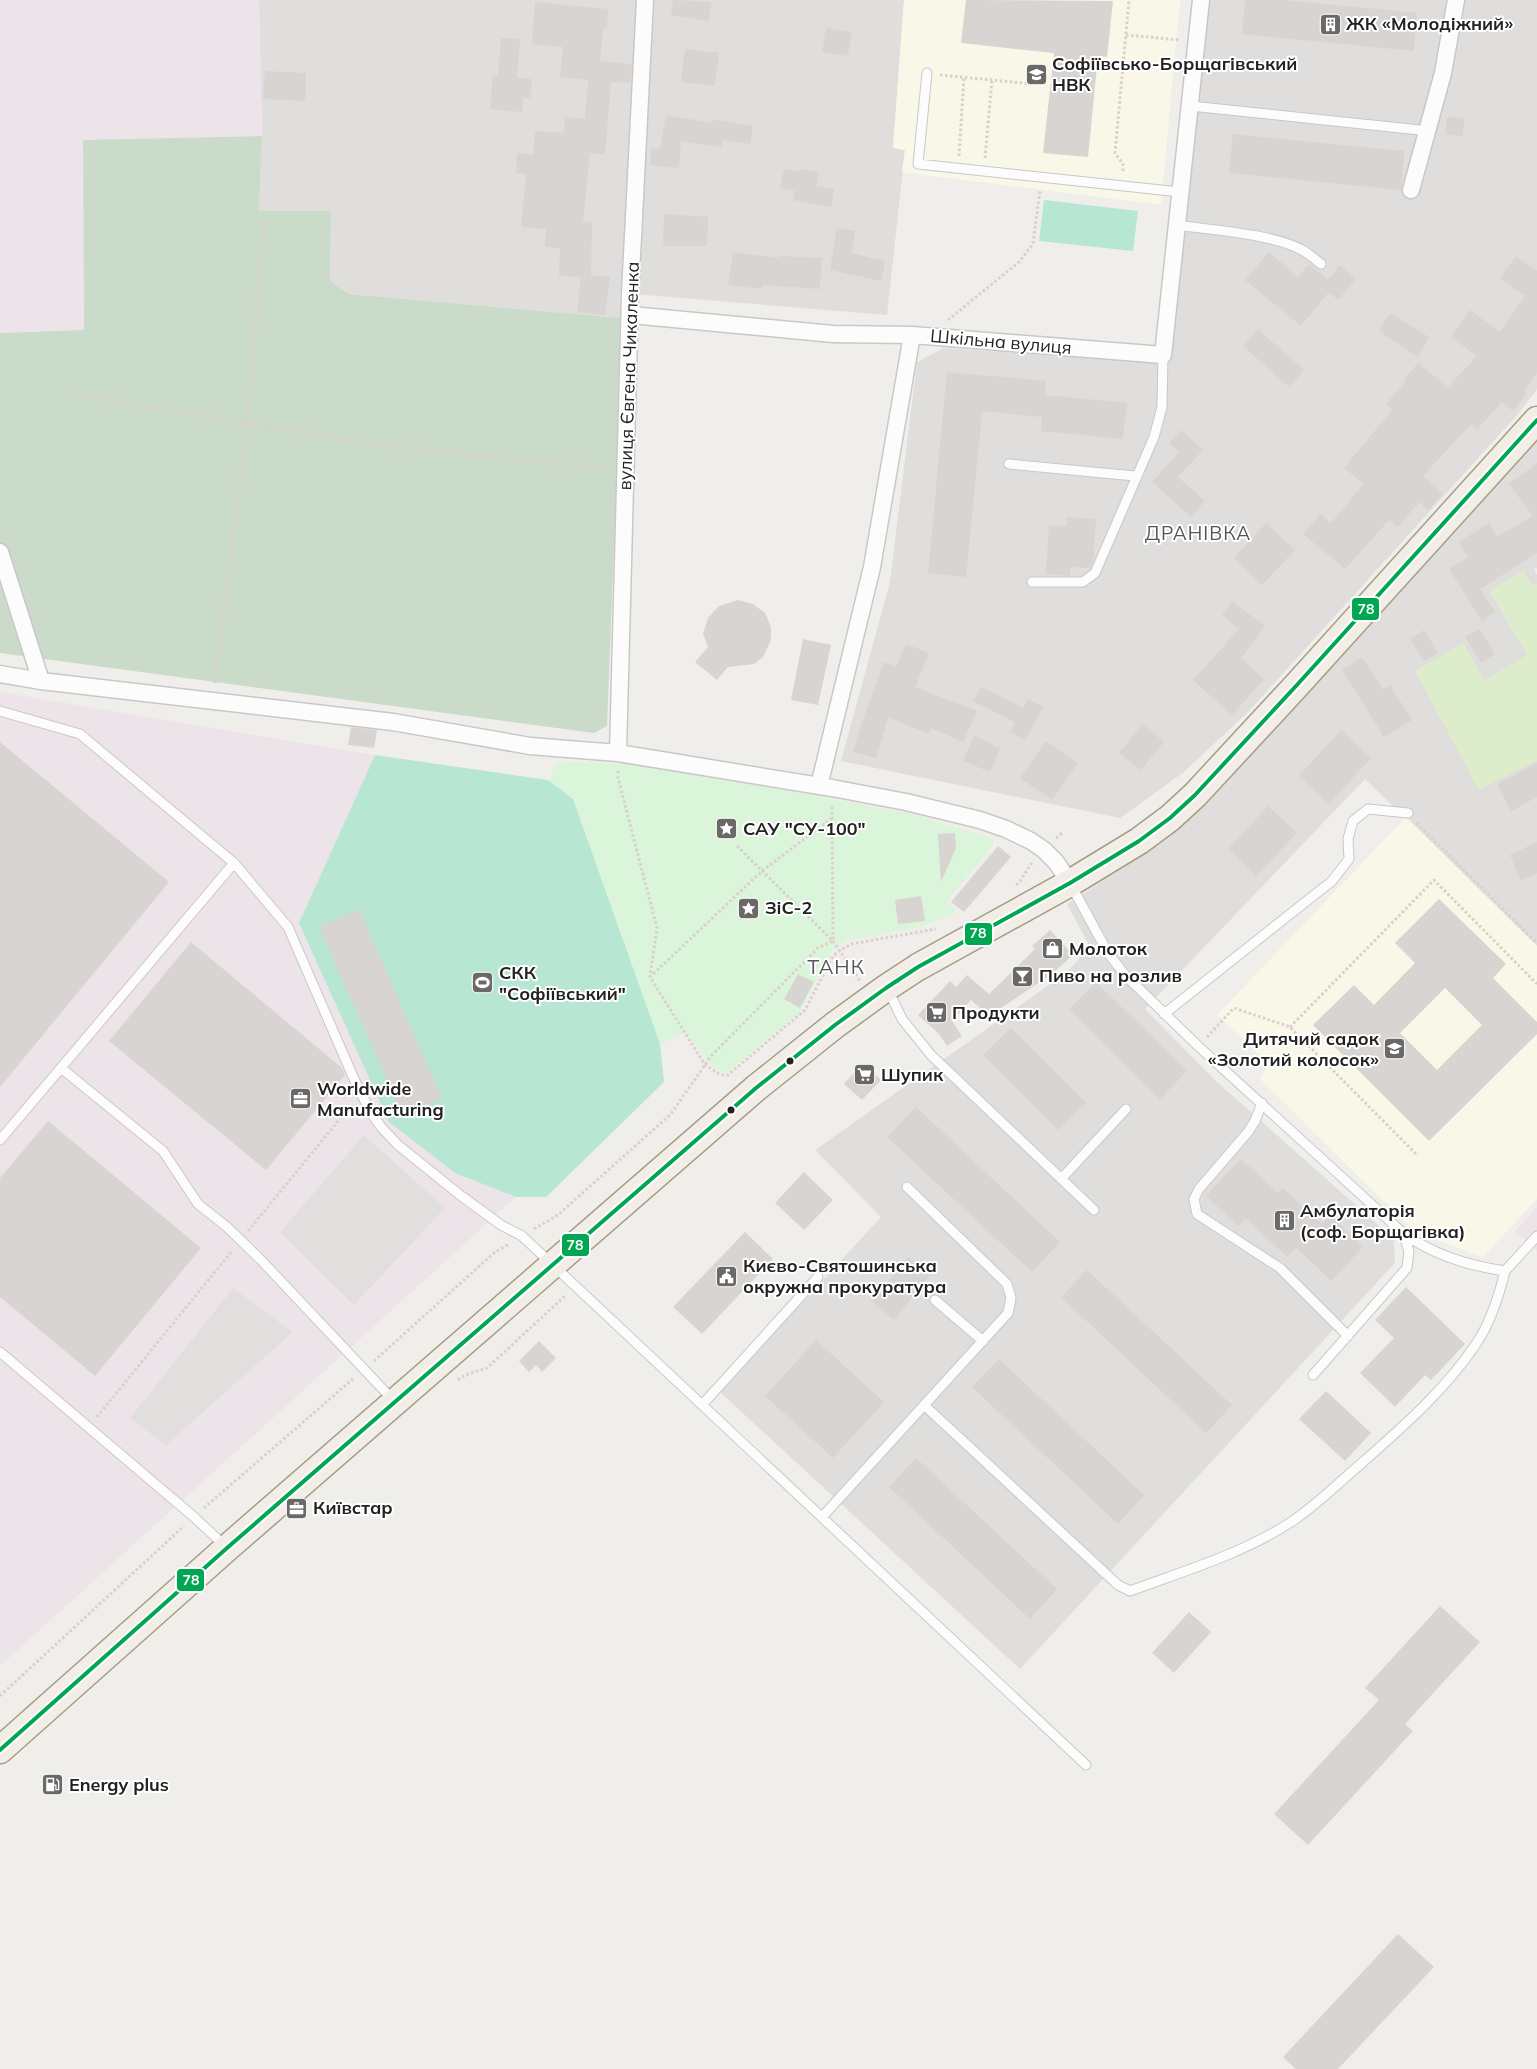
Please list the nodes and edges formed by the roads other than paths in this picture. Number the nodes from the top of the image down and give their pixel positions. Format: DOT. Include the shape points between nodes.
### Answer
graph roads {
  1 [pos="645,0"];
  2 [pos="1200,0"];
  3 [pos="1456,0"];
  4 [pos="927,73"];
  5 [pos="1191,106"];
  6 [pos="1429,131"];
  7 [pos="1411,190"];
  8 [pos="1180,192"];
  9 [pos="1177,225"];
  10 [pos="1321,264"];
  11 [pos="631,315"];
  12 [pos="912,335"];
  13 [pos="1163,355"];
  14 [pos="1537,420"];
  15 [pos="1009,464"];
  16 [pos="1135,476"];
  17 [pos="0,552"];
  18 [pos="1032,582"];
  19 [pos="0,674"];
  20 [pos="41,681"];
  21 [pos="0,711"];
  22 [pos="618,753"];
  23 [pos="825,787"];
  24 [pos="1408,813"];
  25 [pos="234,863"];
  26 [pos="1070,883"];
  27 [pos="879,993"];
  28 [pos="1164,1014"];
  29 [pos="61,1068"];
  30 [pos="1262,1103"];
  31 [pos="1126,1109"];
  32 [pos="0,1140"];
  33 [pos="1061,1179"];
  34 [pos="907,1187"];
  35 [pos="1094,1210"];
  36 [pos="1403,1233"];
  37 [pos="1537,1236"];
  38 [pos="553,1264"];
  39 [pos="1505,1270"];
  40 [pos="818,1277"];
  41 [pos="936,1300"];
  42 [pos="1348,1336"];
  43 [pos="983,1341"];
  44 [pos="0,1352"];
  45 [pos="1313,1375"];
  46 [pos="395,1402"];
  47 [pos="702,1405"];
  48 [pos="924,1405"];
  49 [pos="823,1516"];
  50 [pos="227,1548"];
  51 [pos="0,1750"];
  52 [pos="1086,1765"];
  1 -- 11 [label="street, вулиця Євгена Чикаленка"];
  2 -- 5 [label="street"];
  3 -- 6 [label="street"];
  4 -- 8 [label="lane" via="918,164"];
  5 -- 6 [label="lane"];
  5 -- 8 [label="street"];
  6 -- 7 [label="street"];
  8 -- 9 [label="street"];
  9 -- 10 [label="lane" via="1281,242 1302,250"];
  9 -- 13 [label="street"];
  11 -- 12 [label="street" via="833,334"];
  11 -- 22 [label="street, вулиця Євгена Чикаленка"];
  12 -- 13 [label="street, Шкільна вулиця"];
  12 -- 23 [label="street, Шкільна вулиця" via="872,567"];
  13 -- 16 [label="lane" via="1162,407 1154,437"];
  14 -- 26 [label="main road" via="1195,795 1139,841"];
  15 -- 16 [label="lane"];
  16 -- 18 [label="lane" via="1095,573 1083,582"];
  17 -- 20 [label="street"];
  19 -- 20 [label="street"];
  20 -- 22 [label="street" via="393,722 530,746"];
  21 -- 25 [label="lane" via="80,734"];
  22 -- 23 [label="street"];
  23 -- 26 [label="street" via="906,802 1006,829 1044,850"];
  24 -- 28 [label="lane" via="1368,809 1353,821 1348,839 1348,859 1332,881"];
  25 -- 29 [label="lane"];
  25 -- 38 [label="lane" via="288,927 370,1111 398,1146 494,1220 522,1236"];
  26 -- 27 [label="main road" via="918,967"];
  26 -- 28 [label="lane" via="1108,954"];
  27 -- 33 [label="lane" via="931,1055"];
  27 -- 38 [label="main road" via="756,1088"];
  28 -- 30 [label="lane"];
  29 -- 32 [label="lane"];
  29 -- 46 [label="lane" via="163,1151 198,1204 241,1241"];
  30 -- 36 [label="lane"];
  30 -- 42 [label="lane" via="1248,1132 1199,1189 1194,1199 1197,1214 1280,1268"];
  31 -- 33 [label="lane"];
  33 -- 35 [label="lane"];
  34 -- 43 [label="lane" via="1007,1284 1011,1298 1008,1314"];
  36 -- 39 [label="lane" via="1419,1244 1479,1267"];
  36 -- 42 [label="lane" via="1409,1251 1406,1268"];
  37 -- 39 [label="lane"];
  38 -- 46 [label="main road"];
  38 -- 47 [label="lane"];
  39 -- 48 [label="lane" via="1498,1299 1482,1334 1457,1371 1332,1489 1291,1522 1234,1552 1130,1591 1118,1585"];
  40 -- 47 [label="lane"];
  41 -- 43 [label="lane"];
  42 -- 45 [label="lane"];
  43 -- 48 [label="lane"];
  44 -- 50 [label="lane" via="194,1516"];
  46 -- 50 [label="main road"];
  47 -- 49 [label="lane"];
  48 -- 49 [label="lane"];
  49 -- 52 [label="lane"];
  50 -- 51 [label="main road"];
}
